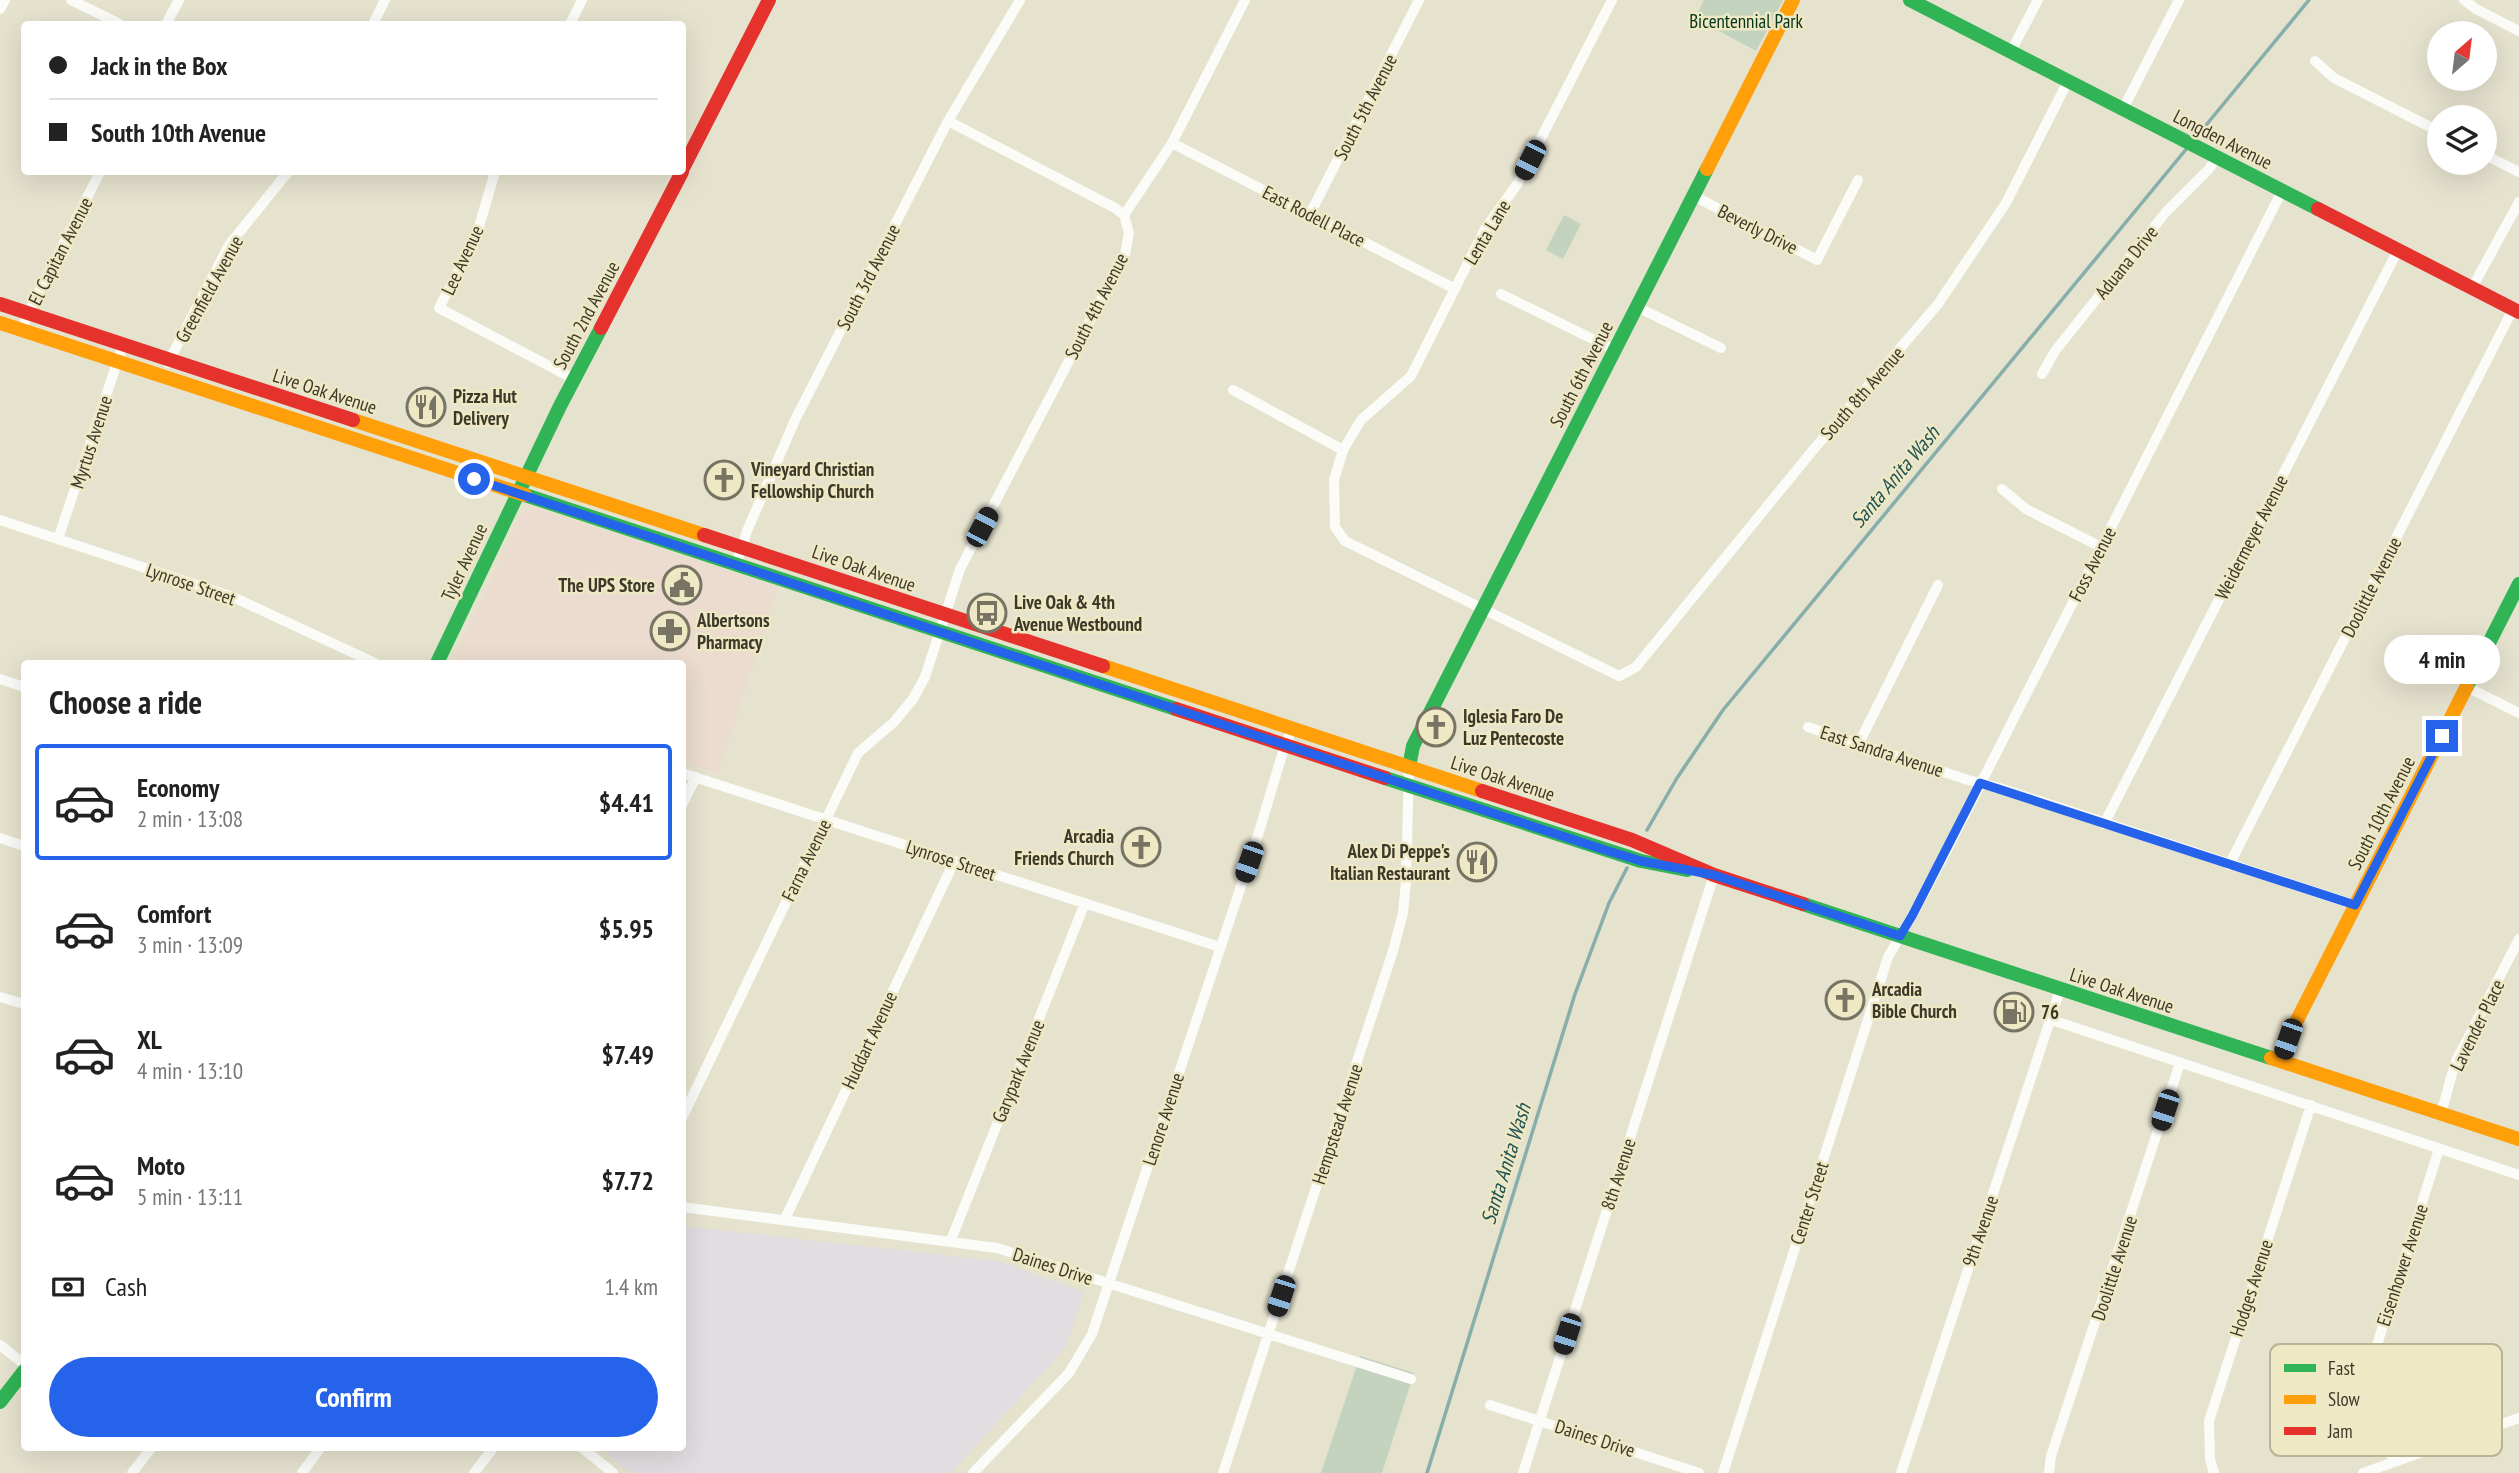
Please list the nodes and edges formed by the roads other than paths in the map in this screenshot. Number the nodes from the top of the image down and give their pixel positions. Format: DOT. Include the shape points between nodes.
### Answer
graph roads {
  1 [pos="5,0"];
  2 [pos="71,0"];
  3 [pos="179,0"];
  4 [pos="385,0"];
  5 [pos="582,0"];
  6 [pos="769,0"];
  7 [pos="1020,0"];
  8 [pos="1245,0"];
  9 [pos="1419,0"];
  10 [pos="1612,0"];
  11 [pos="1793,0"];
  12 [pos="1910,0"];
  13 [pos="2038,0"];
  14 [pos="2179,0"];
  15 [pos="2464,0"];
  16 [pos="0,9"];
  17 [pos="114,21"];
  18 [pos="168,21"];
  19 [pos="374,21"];
  20 [pos="572,21"];
  21 [pos="2519,31"];
  22 [pos="2011,51"];
  23 [pos="2315,61"];
  24 [pos="2068,81"];
  25 [pos="2123,110"];
  26 [pos="948,121"];
  27 [pos="2427,125"];
  28 [pos="1172,143"];
  29 [pos="2217,157"];
  30 [pos="2497,161"];
  31 [pos="686,163"];
  32 [pos="2519,172"];
  33 [pos="98,175"];
  34 [pos="286,175"];
  35 [pos="494,175"];
  36 [pos="680,175"];
  37 [pos="1858,180"];
  38 [pos="2282,191"];
  39 [pos="1694,196"];
  40 [pos="2519,202"];
  41 [pos="1310,214"];
  42 [pos="1124,215"];
  43 [pos="2398,250"];
  44 [pos="2472,288"];
  45 [pos="1455,289"];
  46 [pos="1501,293"];
  47 [pos="0,304"];
  48 [pos="1637,307"];
  49 [pos="2516,311"];
  50 [pos="28,313"];
  51 [pos="0,323"];
  52 [pos="22,331"];
  53 [pos="123,345"];
  54 [pos="1721,348"];
  55 [pos="1615,350"];
  56 [pos="169,360"];
  57 [pos="117,362"];
  58 [pos="2042,374"];
  59 [pos="163,377"];
  60 [pos="574,379"];
  61 [pos="1233,390"];
  62 [pos="1343,450"];
  63 [pos="525,477"];
  64 [pos="2002,489"];
  65 [pos="517,493"];
  66 [pos="0,520"];
  67 [pos="58,539"];
  68 [pos="741,547"];
  69 [pos="2101,547"];
  70 [pos="736,564"];
  71 [pos="2519,584"];
  72 [pos="1938,585"];
  73 [pos="1483,610"];
  74 [pos="946,616"];
  75 [pos="941,632"];
  76 [pos="370,660"];
  77 [pos="438,660"];
  78 [pos="0,679"];
  79 [pos="21,686"];
  80 [pos="2467,687"];
  81 [pos="2519,713"];
  82 [pos="1808,727"];
  83 [pos="1292,729"];
  84 [pos="1285,745"];
  85 [pos="1858,745"];
  86 [pos="1409,767"];
  87 [pos="686,774"];
  88 [pos="696,777"];
  89 [pos="1980,783"];
  90 [pos="1408,785"];
  91 [pos="686,797"];
  92 [pos="826,819"];
  93 [pos="2104,824"];
  94 [pos="0,838"];
  95 [pos="21,845"];
  96 [pos="954,862"];
  97 [pos="2229,864"];
  98 [pos="1714,875"];
  99 [pos="1085,903"];
  100 [pos="2355,905"];
  101 [pos="1900,936"];
  102 [pos="2519,939"];
  103 [pos="1220,947"];
  104 [pos="2060,990"];
  105 [pos="0,996"];
  106 [pos="21,1003"];
  107 [pos="2052,1020"];
  108 [pos="2281,1061"];
  109 [pos="2180,1063"];
  110 [pos="2311,1105"];
  111 [pos="686,1110"];
  112 [pos="2441,1114"];
  113 [pos="2519,1139"];
  114 [pos="2439,1149"];
  115 [pos="2519,1175"];
  116 [pos="686,1207"];
  117 [pos="785,1219"];
  118 [pos="951,1240"];
  119 [pos="1109,1284"];
  120 [pos="1269,1335"];
  121 [pos="2377,1344"];
  122 [pos="0,1345"];
  123 [pos="21,1362"];
  124 [pos="21,1375"];
  125 [pos="1411,1379"];
  126 [pos="0,1402"];
  127 [pos="1490,1405"];
  128 [pos="2519,1418"];
  129 [pos="1539,1420"];
  130 [pos="2502,1424"];
  131 [pos="149,1451"];
  132 [pos="318,1451"];
  133 [pos="491,1451"];
  134 [pos="586,1451"];
  135 [pos="2392,1456"];
  136 [pos="2411,1456"];
  137 [pos="2394,1462"];
  138 [pos="980,1471"];
  139 [pos="132,1473"];
  140 [pos="302,1473"];
  141 [pos="474,1473"];
  142 [pos="613,1473"];
  143 [pos="1223,1473"];
  144 [pos="1523,1473"];
  145 [pos="1699,1473"];
  146 [pos="1723,1473"];
  147 [pos="1901,1473"];
  148 [pos="2049,1473"];
  149 [pos="2214,1473"];
  150 [pos="2363,1473"];
  1 -- 16 [label="street"];
  2 -- 17 [label="street"];
  3 -- 18 [label="street"];
  4 -- 19 [label="street"];
  5 -- 20 [label="street"];
  6 -- 31 [label="main road, South 2nd Avenue"];
  7 -- 26 [label="street, South 3rd Avenue"];
  8 -- 28 [label="street"];
  9 -- 41 [label="street, South 5th Avenue"];
  10 -- 45 [label="street, Lenta Lane" via="1518,183 1485,229"];
  11 -- 39 [label="main road, South 6th Avenue"];
  12 -- 22 [label="main road, Longden Avenue"];
  13 -- 22 [label="street"];
  14 -- 25 [label="street"];
  15 -- 21 [label="street"];
  22 -- 24 [label="main road, Longden Avenue"];
  23 -- 27 [label="street" via="2334,78"];
  24 -- 25 [label="main road, Longden Avenue"];
  24 -- 73 [label="street, South 8th Avenue" via="2006,203 1938,304 1636,667 1619,676"];
  25 -- 29 [label="main road, Longden Avenue"];
  26 -- 42 [label="street"];
  26 -- 68 [label="street, South 3rd Avenue" via="795,420"];
  28 -- 41 [label="street, East Rodell Place"];
  28 -- 42 [label="street"];
  29 -- 38 [label="main road, Longden Avenue"];
  29 -- 58 [label="street, Aduana Drive" via="2166,212 2054,351"];
  30 -- 32 [label="street"];
  33 -- 50 [label="street, El Capitan Avenue"];
  34 -- 56 [label="street, Greenfield Avenue" via="229,245"];
  35 -- 60 [label="street, Lee Avenue" via="476,237 439,308"];
  36 -- 60 [label="main road, South 2nd Avenue"];
  37 -- 39 [label="street, Beverly Drive" via="1817,260"];
  38 -- 43 [label="main road, Longden Avenue"];
  38 -- 69 [label="street, Foss Avenue"];
  39 -- 48 [label="main road, South 6th Avenue"];
  40 -- 44 [label="street"];
  41 -- 45 [label="street, East Rodell Place"];
  42 -- 74 [label="street, South 4th Avenue" via="1129,233 1125,254 960,569"];
  43 -- 44 [label="main road, Longden Avenue"];
  43 -- 93 [label="street, Weidermeyer Avenue"];
  44 -- 49 [label="main road, Longden Avenue"];
  45 -- 62 [label="street, Lenta Lane" via="1411,376 1361,420"];
  46 -- 55 [label="street"];
  47 -- 50 [label="main road, Live Oak Avenue"];
  48 -- 54 [label="street"];
  48 -- 55 [label="main road, South 6th Avenue"];
  49 -- 97 [label="street, Doolittle Avenue"];
  50 -- 52 [label="street, El Capitan Avenue"];
  50 -- 53 [label="main road, Live Oak Avenue"];
  51 -- 52 [label="main road, Live Oak Avenue"];
  52 -- 57 [label="main road, Live Oak Avenue"];
  53 -- 56 [label="main road, Live Oak Avenue"];
  53 -- 57 [label="street, Myrtus Avenue"];
  55 -- 73 [label="main road, South 6th Avenue"];
  56 -- 59 [label="street, Greenfield Avenue"];
  56 -- 63 [label="main road, Live Oak Avenue"];
  57 -- 59 [label="main road, Live Oak Avenue"];
  57 -- 67 [label="street, Myrtus Avenue"];
  59 -- 65 [label="main road, Live Oak Avenue"];
  60 -- 63 [label="main road, South 2nd Avenue"];
  61 -- 62 [label="street"];
  62 -- 73 [label="street" via="1334,492 1335,527 1345,541"];
  63 -- 65 [label="main road, Tyler Avenue"];
  63 -- 68 [label="main road, Live Oak Avenue"];
  64 -- 69 [label="street" via="2026,509"];
  65 -- 70 [label="main road, Live Oak Avenue"];
  65 -- 77 [label="main road, Tyler Avenue"];
  66 -- 67 [label="street, Lynrose Street"];
  67 -- 76 [label="street, Lynrose Street" via="233,597"];
  68 -- 70 [label="street, South 3rd Avenue"];
  68 -- 74 [label="main road, Live Oak Avenue"];
  69 -- 89 [label="street, Foss Avenue"];
  70 -- 75 [label="main road, Live Oak Avenue"];
  71 -- 80 [label="main road, South 10th Avenue"];
  72 -- 85 [label="street"];
  73 -- 86 [label="main road, South 6th Avenue" via="1410,751"];
  74 -- 75 [label="street, Farna Avenue"];
  74 -- 83 [label="main road, Live Oak Avenue"];
  75 -- 84 [label="main road, Live Oak Avenue"];
  75 -- 92 [label="street, Farna Avenue" via="913,699 858,753"];
  78 -- 79 [label="street"];
  80 -- 81 [label="street"];
  80 -- 100 [label="main road, South 10th Avenue"];
  82 -- 85 [label="street, East Sandra Avenue"];
  83 -- 84 [label="street, Lenore Avenue"];
  83 -- 86 [label="main road, Live Oak Avenue"];
  84 -- 90 [label="main road, Live Oak Avenue"];
  84 -- 103 [label="street, Lenore Avenue"];
  85 -- 89 [label="street, East Sandra Avenue"];
  86 -- 90 [label="street, Hempstead Avenue"];
  86 -- 98 [label="main road, Live Oak Avenue" via="1649,846"];
  87 -- 88 [label="street, Lynrose Street"];
  88 -- 91 [label="street"];
  88 -- 92 [label="street, Lynrose Street"];
  89 -- 93 [label="street, East Sandra Avenue"];
  89 -- 101 [label="street, Foss Avenue"];
  90 -- 98 [label="main road, Live Oak Avenue" via="1641,861"];
  90 -- 120 [label="street, Hempstead Avenue" via="1403,913"];
  92 -- 96 [label="street, Lynrose Street"];
  92 -- 111 [label="street, Farna Avenue"];
  93 -- 97 [label="street, East Sandra Avenue"];
  94 -- 95 [label="street"];
  96 -- 99 [label="street, Lynrose Street"];
  96 -- 117 [label="street, Huddart Avenue"];
  97 -- 100 [label="street, East Sandra Avenue"];
  98 -- 101 [label="main road, Live Oak Avenue"];
  98 -- 129 [label="street, 8th Avenue"];
  99 -- 103 [label="street, Lynrose Street"];
  99 -- 118 [label="street, Garypark Avenue"];
  100 -- 108 [label="main road, South 10th Avenue"];
  101 -- 104 [label="main road, Live Oak Avenue"];
  101 -- 146 [label="street, Center Street" via="1888,957"];
  102 -- 112 [label="street, Lavender Place" via="2455,1063"];
  103 -- 119 [label="street, Lenore Avenue"];
  104 -- 107 [label="street, 9th Avenue"];
  104 -- 108 [label="main road, Live Oak Avenue"];
  105 -- 106 [label="street"];
  107 -- 109 [label="street"];
  107 -- 147 [label="street, 9th Avenue"];
  108 -- 112 [label="main road, Live Oak Avenue"];
  109 -- 110 [label="street"];
  109 -- 148 [label="street, Doolittle Avenue"];
  110 -- 114 [label="street"];
  110 -- 149 [label="street, Hodges Avenue" via="2209,1421"];
  112 -- 113 [label="main road, Live Oak Avenue"];
  114 -- 115 [label="street"];
  114 -- 121 [label="street, Eisenhower Avenue"];
  116 -- 117 [label="street, Daines Drive"];
  117 -- 118 [label="street, Daines Drive"];
  118 -- 119 [label="street, Daines Drive" via="998,1248"];
  119 -- 120 [label="street, Daines Drive"];
  119 -- 138 [label="street, Lenore Avenue" via="1092,1334 1069,1373"];
  120 -- 125 [label="street, Daines Drive"];
  120 -- 143 [label="street, Hempstead Avenue"];
  122 -- 123 [label="street"];
  124 -- 126 [label="main road"];
  127 -- 129 [label="street, Daines Drive"];
  128 -- 130 [label="street"];
  129 -- 144 [label="street, 8th Avenue"];
  129 -- 145 [label="street, Daines Drive"];
  131 -- 139 [label="street"];
  132 -- 140 [label="street"];
  133 -- 141 [label="street"];
  134 -- 142 [label="street"];
  135 -- 137 [label="street, Eisenhower Avenue"];
  136 -- 137 [label="street"];
  137 -- 150 [label="street"];
}
